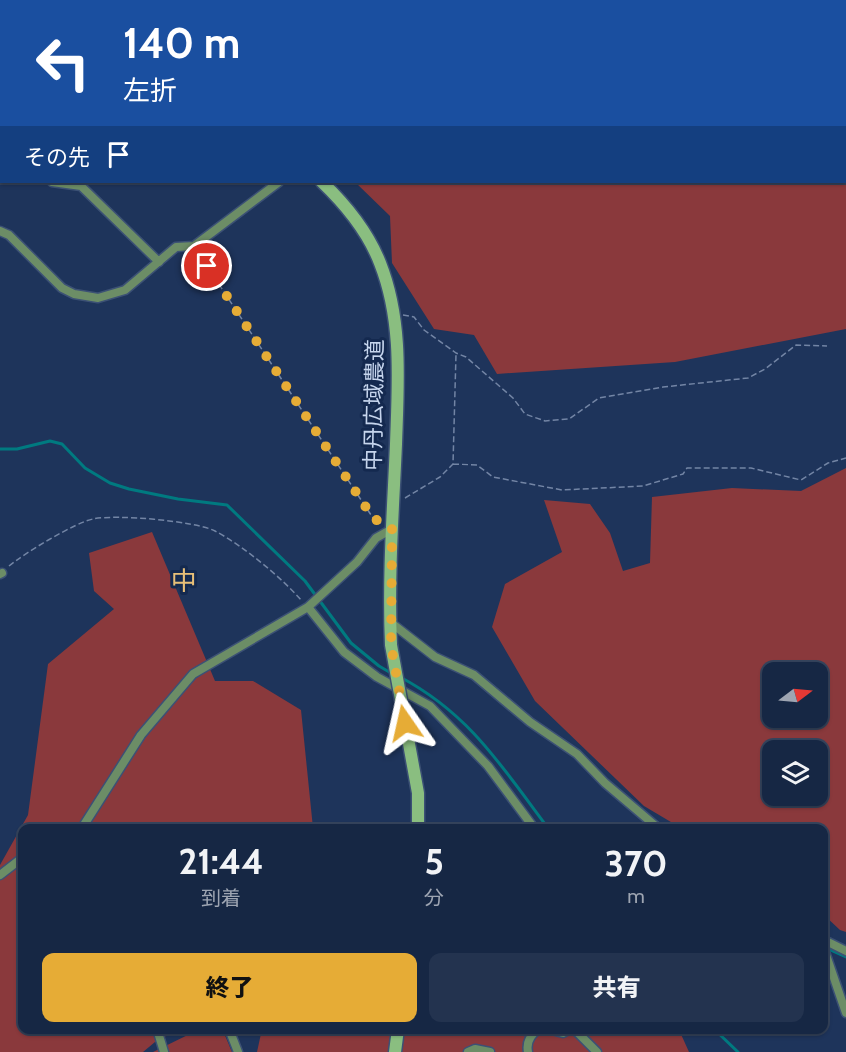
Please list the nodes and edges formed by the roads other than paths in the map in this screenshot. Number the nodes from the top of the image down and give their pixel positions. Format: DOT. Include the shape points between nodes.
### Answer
graph roads {
  1 [pos="59,183"];
  2 [pos="278,183"];
  3 [pos="323,183"];
  4 [pos="0,231"];
  5 [pos="159,262"];
  6 [pos="392,529"];
  7 [pos="308,607"];
  8 [pos="390,622"];
  9 [pos="85,824"];
  10 [pos="418,824"];
  11 [pos="531,824"];
  12 [pos="653,824"];
  13 [pos="18,861"];
  14 [pos="0,875"];
  15 [pos="828,941"];
  16 [pos="846,951"];
  17 [pos="828,961"];
  18 [pos="846,1013"];
  19 [pos="159,1034"];
  20 [pos="231,1034"];
  21 [pos="397,1034"];
  22 [pos="577,1034"];
  23 [pos="534,1036"];
  24 [pos="164,1052"];
  25 [pos="238,1052"];
  26 [pos="395,1052"];
  27 [pos="468,1052"];
  28 [pos="490,1052"];
  29 [pos="525,1052"];
  30 [pos="597,1052"];
  1 -- 5 [label="street" via="81,186"];
  2 -- 5 [label="street" via="194,246 176,247"];
  3 -- 6 [label="street, 中丹広域農道" via="340,199 380,262 394,314 398,384"];
  4 -- 5 [label="street" via="9,235 62,288 74,294 98,298 125,290"];
  6 -- 7 [label="street" via="376,538 357,562"];
  6 -- 8 [label="street, 中丹広域農道"];
  7 -- 9 [label="street" via="193,674 141,735"];
  7 -- 11 [label="street" via="344,652 377,677 430,706 488,766"];
  8 -- 10 [label="street, 中丹広域農道, bridge" via="418,793"];
  8 -- 12 [label="street" via="435,657 474,675 530,722 577,754"];
  13 -- 14 [label="street"];
  15 -- 16 [label="street"];
  17 -- 18 [label="street"];
  19 -- 24 [label="street"];
  20 -- 25 [label="street"];
  21 -- 26 [label="street"];
  22 -- 30 [label="street"];
  23 -- 29 [label="street"];
  27 -- 28 [label="street"];
}
